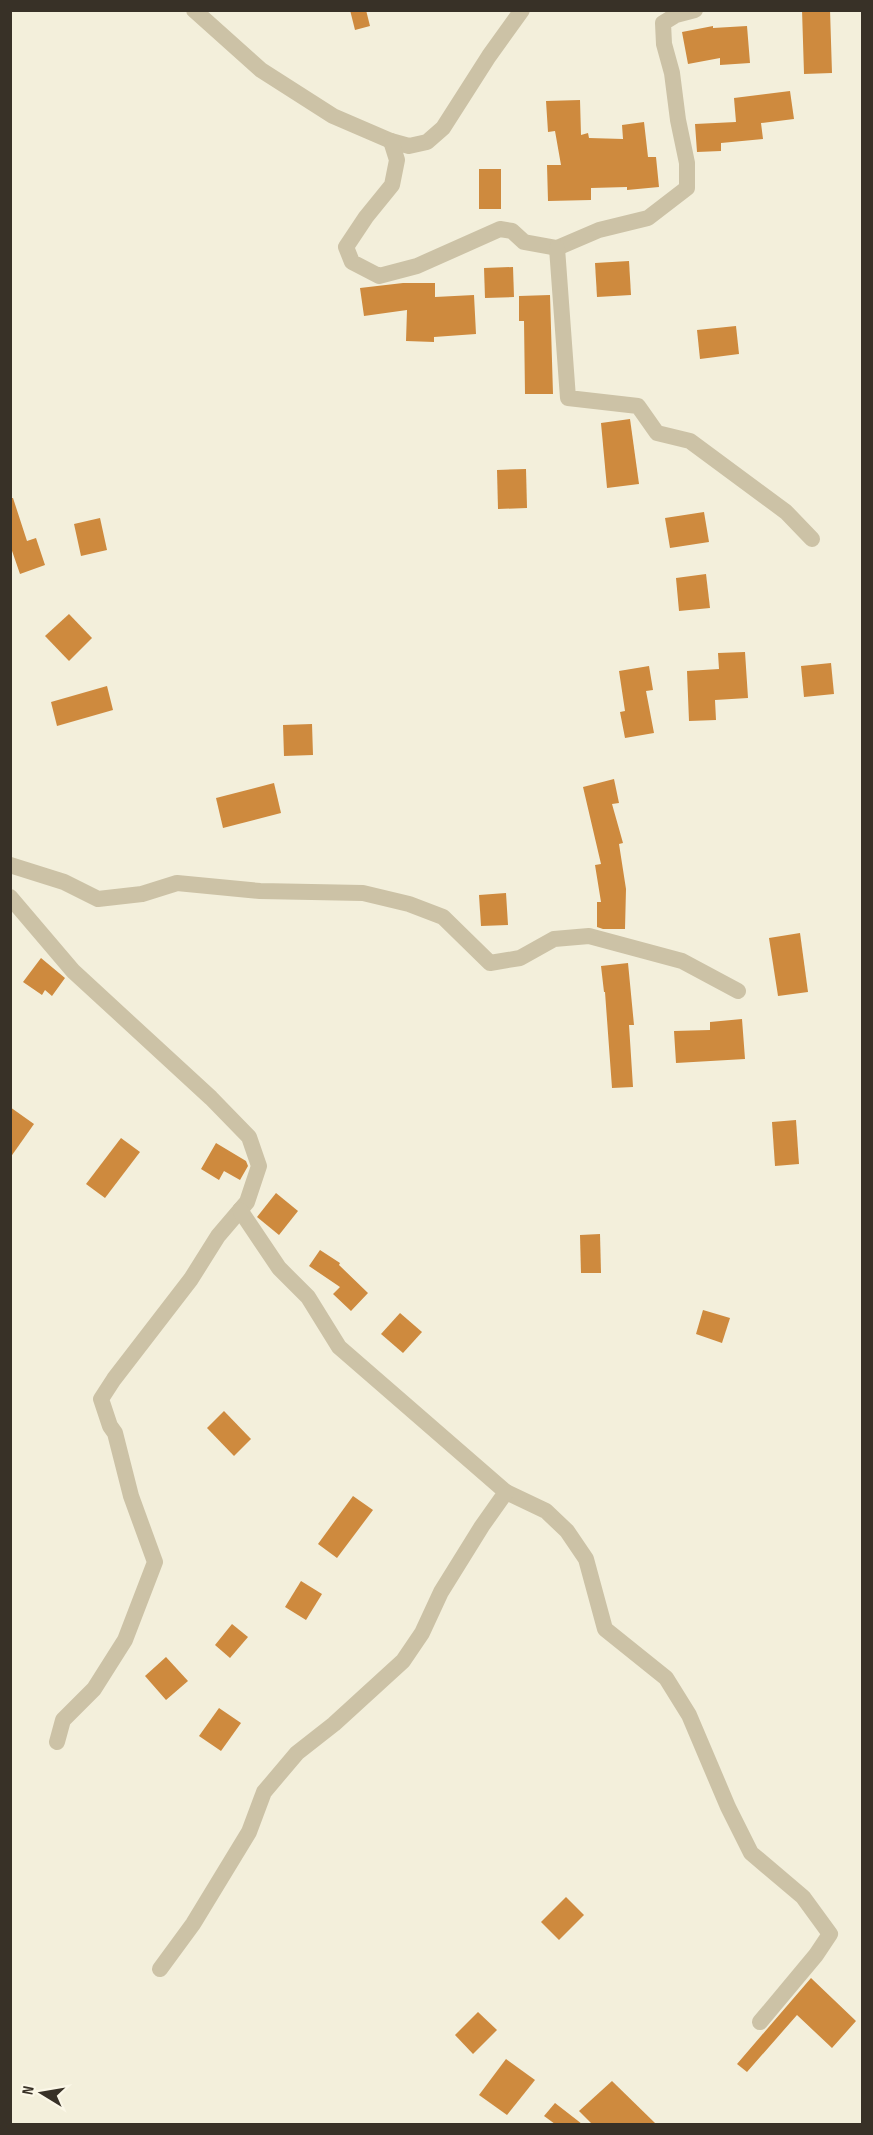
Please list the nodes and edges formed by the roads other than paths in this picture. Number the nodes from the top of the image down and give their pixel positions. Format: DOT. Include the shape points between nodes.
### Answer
graph roads {
  1 [pos="194,10"];
  2 [pos="522,10"];
  3 [pos="695,10"];
  4 [pos="391,141"];
  5 [pos="557,248"];
  6 [pos="812,539"];
  7 [pos="10,865"];
  8 [pos="10,897"];
  9 [pos="738,991"];
  10 [pos="240,1210"];
  11 [pos="506,1492"];
  12 [pos="57,1742"];
  13 [pos="160,1969"];
  14 [pos="760,2022"];
  1 -- 4 [label="street" via="261,70 333,116"];
  2 -- 4 [label="street" via="443,128 427,142 409,146"];
  3 -- 5 [label="street" via="663,22 687,163 687,188 648,218 599,230"];
  4 -- 5 [label="street" via="397,160 392,184 346,247 352,262 380,276 417,266 500,229 512,231 524,242"];
  5 -- 6 [label="street" via="568,398 638,406 657,433 690,441 786,512"];
  7 -- 9 [label="street" via="64,882 98,899 142,894 177,883 260,891 363,893 443,917 490,963 520,957 554,939 589,936 682,961"];
  8 -- 10 [label="street" via="73,971 249,1137 259,1166 247,1202"];
  10 -- 11 [label="street" via="279,1268 308,1297 339,1347"];
  10 -- 12 [label="street" via="101,1399 155,1562 125,1640 94,1689 63,1720"];
  11 -- 13 [label="street" via="441,1592 422,1633 403,1661 297,1753 264,1792 249,1832 193,1924"];
  11 -- 14 [label="street" via="546,1511 567,1531 586,1559 605,1629 666,1678 689,1715 751,1853 803,1897 830,1934"];
}
